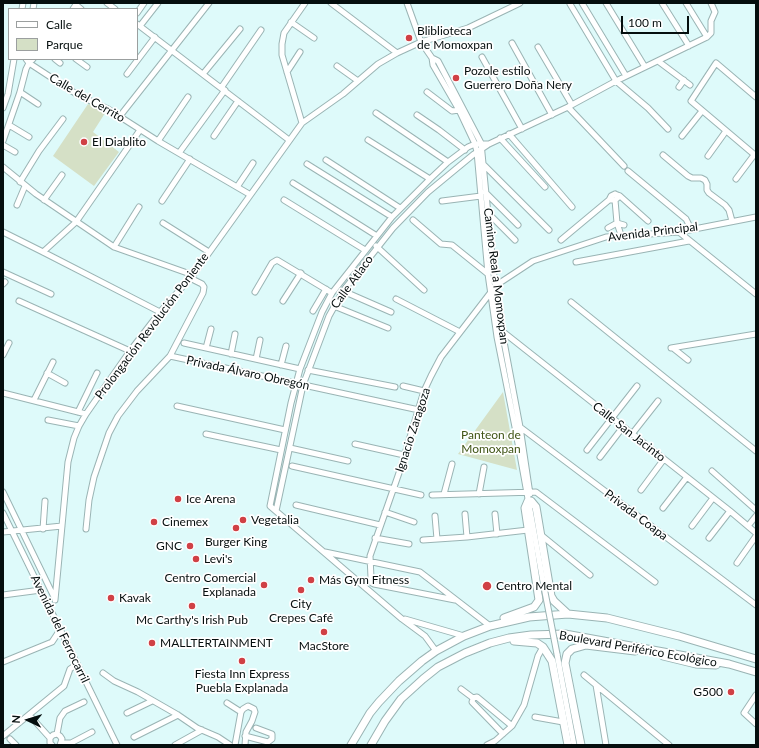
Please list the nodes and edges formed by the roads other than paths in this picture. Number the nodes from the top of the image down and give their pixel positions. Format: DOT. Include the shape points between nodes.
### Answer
graph roads {
  1 [pos="144,3"];
  2 [pos="158,3"];
  3 [pos="209,3"];
  4 [pos="305,3"];
  5 [pos="331,3"];
  6 [pos="408,3"];
  7 [pos="507,3"];
  8 [pos="520,3"];
  9 [pos="582,3"];
  10 [pos="606,3"];
  11 [pos="662,3"];
  12 [pos="686,3"];
  13 [pos="711,3"];
  14 [pos="570,4"];
  15 [pos="513,8"];
  16 [pos="138,12"];
  17 [pos="291,22"];
  18 [pos="139,25"];
  19 [pos="240,29"];
  20 [pos="261,30"];
  21 [pos="709,35"];
  22 [pos="155,36"];
  23 [pos="314,38"];
  24 [pos="421,42"];
  25 [pos="512,43"];
  26 [pos="689,46"];
  27 [pos="538,47"];
  28 [pos="172,49"];
  29 [pos="300,52"];
  30 [pos="397,53"];
  31 [pos="482,57"];
  32 [pos="432,58"];
  33 [pos="138,59"];
  34 [pos="14,60"];
  35 [pos="29,60"];
  36 [pos="57,60"];
  37 [pos="78,60"];
  38 [pos="137,60"];
  39 [pos="658,60"];
  40 [pos="60,62"];
  41 [pos="87,66"];
  42 [pos="337,66"];
  43 [pos="645,67"];
  44 [pos="286,72"];
  45 [pos="127,74"];
  46 [pos="203,74"];
  47 [pos="626,76"];
  48 [pos="684,80"];
  49 [pos="358,81"];
  50 [pos="616,81"];
  51 [pos="690,85"];
  52 [pos="679,87"];
  53 [pos="223,89"];
  54 [pos="20,92"];
  55 [pos="427,92"];
  56 [pos="188,97"];
  57 [pos="756,97"];
  58 [pos="238,101"];
  59 [pos="38,104"];
  60 [pos="570,106"];
  61 [pos="3,108"];
  62 [pos="459,110"];
  63 [pos="702,111"];
  64 [pos="376,113"];
  65 [pos="417,115"];
  66 [pos="552,115"];
  67 [pos="120,116"];
  68 [pos="63,119"];
  69 [pos="302,122"];
  70 [pos="8,126"];
  71 [pos="522,129"];
  72 [pos="668,129"];
  73 [pos="140,130"];
  74 [pos="726,131"];
  75 [pos="509,134"];
  76 [pos="214,136"];
  77 [pos="682,136"];
  78 [pos="29,137"];
  79 [pos="500,138"];
  80 [pos="3,140"];
  81 [pos="289,140"];
  82 [pos="368,140"];
  83 [pos="158,141"];
  84 [pos="481,143"];
  85 [pos="475,144"];
  86 [pos="489,144"];
  87 [pos="3,145"];
  88 [pos="465,150"];
  89 [pos="480,151"];
  90 [pos="15,152"];
  91 [pos="180,153"];
  92 [pos="663,155"];
  93 [pos="708,156"];
  94 [pos="755,157"];
  95 [pos="190,159"];
  96 [pos="326,160"];
  97 [pos="448,162"];
  98 [pos="253,163"];
  99 [pos="482,163"];
  100 [pos="307,164"];
  101 [pos="624,166"];
  102 [pos="3,167"];
  103 [pos="628,171"];
  104 [pos="62,175"];
  105 [pos="430,179"];
  106 [pos="736,179"];
  107 [pos="20,182"];
  108 [pos="293,182"];
  109 [pos="25,186"];
  110 [pos="237,187"];
  111 [pos="422,187"];
  112 [pos="545,187"];
  113 [pos="428,192"];
  114 [pos="485,192"];
  115 [pos="249,194"];
  116 [pos="480,196"];
  117 [pos="618,198"];
  118 [pos="44,200"];
  119 [pos="284,200"];
  120 [pos="162,201"];
  121 [pos="442,201"];
  122 [pos="17,205"];
  123 [pos="572,207"];
  124 [pos="139,208"];
  125 [pos="400,208"];
  126 [pos="485,211"];
  127 [pos="392,217"];
  128 [pos="756,217"];
  129 [pos="413,220"];
  130 [pos="648,221"];
  131 [pos="732,221"];
  132 [pos="76,222"];
  133 [pos="163,223"];
  134 [pos="518,225"];
  135 [pos="620,225"];
  136 [pos="608,228"];
  137 [pos="691,229"];
  138 [pos="550,230"];
  139 [pos="3,232"];
  140 [pos="679,232"];
  141 [pos="622,235"];
  142 [pos="377,236"];
  143 [pos="515,240"];
  144 [pos="561,240"];
  145 [pos="689,241"];
  146 [pos="372,242"];
  147 [pos="114,247"];
  148 [pos="377,248"];
  149 [pos="365,250"];
  150 [pos="43,252"];
  151 [pos="209,252"];
  152 [pos="576,262"];
  153 [pos="3,272"];
  154 [pos="301,273"];
  155 [pos="488,274"];
  156 [pos="191,276"];
  157 [pos="495,286"];
  158 [pos="326,289"];
  159 [pos="424,290"];
  160 [pos="343,291"];
  161 [pos="255,292"];
  162 [pos="491,292"];
  163 [pos="332,293"];
  164 [pos="51,294"];
  165 [pos="756,294"];
  166 [pos="396,299"];
  167 [pos="19,301"];
  168 [pos="283,301"];
  169 [pos="571,302"];
  170 [pos="334,306"];
  171 [pos="313,311"];
  172 [pos="160,312"];
  173 [pos="322,312"];
  174 [pos="391,312"];
  175 [pos="329,316"];
  176 [pos="388,328"];
  177 [pos="211,329"];
  178 [pos="502,331"];
  179 [pos="460,332"];
  180 [pos="235,334"];
  181 [pos="756,334"];
  182 [pos="260,340"];
  183 [pos="9,343"];
  184 [pos="184,343"];
  185 [pos="286,346"];
  186 [pos="206,348"];
  187 [pos="130,351"];
  188 [pos="231,354"];
  189 [pos="3,355"];
  190 [pos="170,356"];
  191 [pos="256,359"];
  192 [pos="688,360"];
  193 [pos="53,362"];
  194 [pos="281,364"];
  195 [pos="300,369"];
  196 [pos="308,370"];
  197 [pos="47,373"];
  198 [pos="97,374"];
  199 [pos="65,383"];
  200 [pos="296,383"];
  201 [pos="304,385"];
  202 [pos="403,386"];
  203 [pos="637,386"];
  204 [pos="395,387"];
  205 [pos="424,391"];
  206 [pos="3,393"];
  207 [pos="34,400"];
  208 [pos="658,401"];
  209 [pos="177,406"];
  210 [pos="419,410"];
  211 [pos="78,412"];
  212 [pos="86,414"];
  213 [pos="612,418"];
  214 [pos="48,420"];
  215 [pos="80,426"];
  216 [pos="518,427"];
  217 [pos="623,427"];
  218 [pos="286,430"];
  219 [pos="206,434"];
  220 [pos="632,434"];
  221 [pos="355,444"];
  222 [pos="290,448"];
  223 [pos="587,450"];
  224 [pos="756,451"];
  225 [pos="280,453"];
  226 [pos="404,455"];
  227 [pos="600,457"];
  228 [pos="288,458"];
  229 [pos="664,459"];
  230 [pos="348,461"];
  231 [pos="452,464"];
  232 [pos="292,466"];
  233 [pos="484,467"];
  234 [pos="712,471"];
  235 [pos="687,477"];
  236 [pos="393,488"];
  237 [pos="641,490"];
  238 [pos="3,492"];
  239 [pos="528,492"];
  240 [pos="421,494"];
  241 [pos="444,494"];
  242 [pos="479,494"];
  243 [pos="432,495"];
  244 [pos="713,498"];
  245 [pos="45,501"];
  246 [pos="529,503"];
  247 [pos="296,505"];
  248 [pos="663,508"];
  249 [pos="756,510"];
  250 [pos="276,511"];
  251 [pos="730,511"];
  252 [pos="385,512"];
  253 [pos="3,513"];
  254 [pos="465,514"];
  255 [pos="495,514"];
  256 [pos="434,516"];
  257 [pos="756,516"];
  258 [pos="414,522"];
  259 [pos="380,525"];
  260 [pos="62,526"];
  261 [pos="692,526"];
  262 [pos="748,526"];
  263 [pos="43,529"];
  264 [pos="86,529"];
  265 [pos="528,530"];
  266 [pos="755,530"];
  267 [pos="12,531"];
  268 [pos="22,531"];
  269 [pos="3,532"];
  270 [pos="497,534"];
  271 [pos="541,535"];
  272 [pos="756,536"];
  273 [pos="467,537"];
  274 [pos="376,538"];
  275 [pos="709,538"];
  276 [pos="437,539"];
  277 [pos="423,540"];
  278 [pos="410,544"];
  279 [pos="324,552"];
  280 [pos="370,561"];
  281 [pos="737,563"];
  282 [pos="590,575"];
  283 [pos="655,582"];
  284 [pos="41,590"];
  285 [pos="3,595"];
  286 [pos="55,600"];
  287 [pos="455,600"];
  288 [pos="756,605"];
  289 [pos="568,614"];
  290 [pos="402,619"];
  291 [pos="490,626"];
  292 [pos="60,630"];
  293 [pos="464,636"];
  294 [pos="490,643"];
  295 [pos="543,647"];
  296 [pos="436,651"];
  297 [pos="756,659"];
  298 [pos="3,662"];
  299 [pos="77,664"];
  300 [pos="729,664"];
  301 [pos="756,672"];
  302 [pos="103,673"];
  303 [pos="584,675"];
  304 [pos="596,685"];
  305 [pos="462,689"];
  306 [pos="756,695"];
  307 [pos="473,698"];
  308 [pos="152,701"];
  309 [pos="84,702"];
  310 [pos="227,703"];
  311 [pos="241,712"];
  312 [pos="127,713"];
  313 [pos="178,715"];
  314 [pos="535,717"];
  315 [pos="32,718"];
  316 [pos="563,722"];
  317 [pos="756,724"];
  318 [pos="512,726"];
  319 [pos="256,728"];
  320 [pos="202,730"];
  321 [pos="92,732"];
  322 [pos="57,734"];
  323 [pos="503,734"];
  324 [pos="3,736"];
  325 [pos="245,736"];
  326 [pos="134,737"];
  327 [pos="10,739"];
  328 [pos="50,743"];
  329 [pos="61,744"];
  330 [pos="16,745"];
  331 [pos="116,745"];
  332 [pos="175,745"];
  333 [pos="230,745"];
  334 [pos="235,745"];
  335 [pos="245,745"];
  336 [pos="351,745"];
  337 [pos="371,745"];
  338 [pos="487,745"];
  339 [pos="568,745"];
  340 [pos="574,745"];
  341 [pos="581,745"];
  342 [pos="606,745"];
  343 [pos="670,745"];
  1 -- 16 [label="street"];
  2 -- 18 [label="street"];
  3 -- 28 [label="street"];
  4 -- 17 [label="street"];
  5 -- 30 [label="street"];
  6 -- 24 [label="street, Camino Real a Momoxpan"];
  7 -- 15 [label="street"];
  8 -- 15 [label="street, Prolongación Revolución Poniente"];
  9 -- 47 [label="street"];
  10 -- 43 [label="street"];
  11 -- 26 [label="street"];
  12 -- 21 [label="street"];
  13 -- 21 [label="street" via="715,12"];
  14 -- 50 [label="street"];
  15 -- 24 [label="street, Prolongación Revolución Poniente" via="468,28"];
  17 -- 23 [label="street"];
  17 -- 44 [label="street" via="284,33 282,44"];
  18 -- 22 [label="street"];
  19 -- 46 [label="street"];
  20 -- 53 [label="street"];
  21 -- 26 [label="street, Calle Atlaco"];
  22 -- 28 [label="street"];
  22 -- 33 [label="street"];
  24 -- 30 [label="street, Prolongación Revolución Poniente"];
  24 -- 32 [label="street, Camino Real a Momoxpan"];
  25 -- 66 [label="street"];
  26 -- 39 [label="street, Calle Atlaco"];
  27 -- 60 [label="street"];
  28 -- 46 [label="street"];
  28 -- 67 [label="street"];
  29 -- 44 [label="street"];
  30 -- 49 [label="street, Prolongación Revolución Poniente" via="378,64"];
  31 -- 71 [label="street"];
  32 -- 62 [label="street, Camino Real a Momoxpan" via="433,65"];
  32 -- 84 [label="street, Camino Real a Momoxpan" via="438,61"];
  34 -- 61 [label="street"];
  35 -- 54 [label="street"];
  35 -- 67 [label="street, Calle del Cerrito" via="78,95"];
  36 -- 40 [label="street"];
  37 -- 41 [label="street"];
  38 -- 45 [label="street"];
  39 -- 43 [label="street, Calle Atlaco"];
  39 -- 48 [label="street"];
  42 -- 49 [label="street"];
  43 -- 47 [label="street, Calle Atlaco"];
  44 -- 69 [label="street"];
  46 -- 53 [label="street"];
  47 -- 50 [label="street, Calle Atlaco"];
  48 -- 51 [label="street"];
  48 -- 52 [label="street"];
  49 -- 69 [label="street, Prolongación Revolución Poniente"];
  50 -- 60 [label="street, Calle Atlaco"];
  50 -- 72 [label="street"];
  53 -- 58 [label="street"];
  53 -- 91 [label="street"];
  54 -- 59 [label="street"];
  54 -- 70 [label="street"];
  55 -- 62 [label="street" via="452,111"];
  56 -- 83 [label="street"];
  57 -- 63 [label="street" via="716,63 691,101"];
  58 -- 76 [label="street"];
  58 -- 81 [label="street"];
  60 -- 66 [label="street, Calle Atlaco"];
  60 -- 101 [label="street"];
  62 -- 85 [label="street, Camino Real a Momoxpan"];
  63 -- 74 [label="street"];
  63 -- 77 [label="street"];
  64 -- 97 [label="street"];
  65 -- 88 [label="street"];
  66 -- 71 [label="street, Calle Atlaco"];
  67 -- 73 [label="street, Calle del Cerrito"];
  68 -- 107 [label="street"];
  69 -- 81 [label="street, Prolongación Revolución Poniente"];
  70 -- 78 [label="street"];
  70 -- 80 [label="street"];
  71 -- 75 [label="street, Calle Atlaco"];
  73 -- 83 [label="street, Calle del Cerrito"];
  73 -- 132 [label="street"];
  74 -- 93 [label="street"];
  74 -- 94 [label="street"];
  75 -- 79 [label="street, Calle Atlaco"];
  75 -- 123 [label="street"];
  79 -- 86 [label="street, Calle Atlaco"];
  79 -- 112 [label="street"];
  81 -- 115 [label="street, Prolongación Revolución Poniente"];
  82 -- 105 [label="street"];
  83 -- 91 [label="street, Calle del Cerrito"];
  84 -- 85 [label="street, Calle Atlaco"];
  84 -- 86 [label="street, Calle Atlaco"];
  84 -- 89 [label="street, Camino Real a Momoxpan"];
  85 -- 88 [label="street, Calle Atlaco"];
  85 -- 89 [label="street, Camino Real a Momoxpan"];
  86 -- 89 [label="street, Calle Atlaco"];
  87 -- 90 [label="street"];
  88 -- 97 [label="street, Calle Atlaco"];
  89 -- 99 [label="street, Camino Real a Momoxpan"];
  89 -- 113 [label="street, Calle Atlaco"];
  89 -- 116 [label="street, Camino Real a Momoxpan"];
  91 -- 95 [label="street, Calle del Cerrito"];
  92 -- 131 [label="street" via="688,176 705,180 707,190 725,205"];
  94 -- 106 [label="street"];
  95 -- 110 [label="street, Calle del Cerrito"];
  95 -- 120 [label="street"];
  96 -- 125 [label="street"];
  97 -- 105 [label="street, Calle Atlaco"];
  98 -- 110 [label="street"];
  99 -- 114 [label="street, Camino Real a Momoxpan"];
  99 -- 138 [label="street"];
  100 -- 127 [label="street"];
  102 -- 107 [label="street"];
  103 -- 137 [label="street" via="686,219"];
  104 -- 118 [label="street"];
  105 -- 111 [label="street, Calle Atlaco"];
  107 -- 109 [label="street"];
  108 -- 142 [label="street"];
  109 -- 118 [label="street"];
  109 -- 122 [label="street"];
  110 -- 115 [label="street, Calle del Cerrito"];
  111 -- 113 [label="street"];
  111 -- 125 [label="street, Calle Atlaco"];
  113 -- 148 [label="street, Calle Atlaco"];
  114 -- 126 [label="street, Camino Real a Momoxpan"];
  114 -- 134 [label="street"];
  115 -- 151 [label="street, Prolongación Revolución Poniente"];
  116 -- 121 [label="street"];
  116 -- 126 [label="street, Camino Real a Momoxpan"];
  117 -- 130 [label="street"];
  117 -- 135 [label="street"];
  117 -- 144 [label="street" via="609,200"];
  118 -- 132 [label="street"];
  119 -- 149 [label="street"];
  124 -- 147 [label="street"];
  125 -- 127 [label="street, Calle Atlaco"];
  126 -- 143 [label="street"];
  126 -- 155 [label="street, Camino Real a Momoxpan"];
  126 -- 157 [label="street, Camino Real a Momoxpan"];
  127 -- 142 [label="street, Calle Atlaco"];
  128 -- 131 [label="street, Avenida Principal"];
  129 -- 155 [label="street" via="441,244 452,245"];
  131 -- 137 [label="street, Avenida Principal"];
  132 -- 147 [label="street"];
  132 -- 150 [label="street"];
  133 -- 151 [label="street"];
  135 -- 136 [label="street"];
  135 -- 141 [label="street"];
  137 -- 140 [label="street, Avenida Principal"];
  139 -- 150 [label="street"];
  140 -- 141 [label="street, Avenida Principal"];
  140 -- 145 [label="street"];
  141 -- 157 [label="street, Avenida Principal" via="606,237 533,261"];
  142 -- 146 [label="street, Calle Atlaco"];
  145 -- 152 [label="street"];
  145 -- 165 [label="street"];
  146 -- 148 [label="street"];
  146 -- 149 [label="street, Calle Atlaco"];
  147 -- 156 [label="street"];
  148 -- 159 [label="street"];
  148 -- 160 [label="street, Calle Atlaco"];
  149 -- 163 [label="street, Calle Atlaco"];
  150 -- 172 [label="street"];
  151 -- 156 [label="street, Prolongación Revolución Poniente"];
  153 -- 164 [label="street"];
  154 -- 158 [label="street"];
  154 -- 161 [label="street" via="275,260"];
  154 -- 168 [label="street"];
  155 -- 162 [label="street, Camino Real a Momoxpan"];
  156 -- 172 [label="street, Prolongación Revolución Poniente"];
  156 -- 190 [label="street, Privada Álvaro Obregón" via="202,284 204,290"];
  157 -- 162 [label="street, Avenida Principal"];
  157 -- 178 [label="street, Camino Real a Momoxpan"];
  158 -- 163 [label="street"];
  158 -- 171 [label="street"];
  160 -- 170 [label="street, Calle Atlaco"];
  160 -- 174 [label="street"];
  162 -- 179 [label="street, Ignacio Zaragoza"];
  162 -- 216 [label="street, Camino Real a Momoxpan" via="497,338"];
  163 -- 173 [label="street, Calle Atlaco"];
  166 -- 179 [label="street"];
  167 -- 187 [label="street"];
  169 -- 224 [label="street"];
  170 -- 175 [label="street, Calle Atlaco"];
  170 -- 176 [label="street"];
  172 -- 187 [label="street, Prolongación Revolución Poniente"];
  173 -- 175 [label="street"];
  173 -- 195 [label="street, Calle Atlaco"];
  175 -- 196 [label="street, Calle Atlaco"];
  177 -- 186 [label="street"];
  178 -- 213 [label="street, Calle San Jacinto"];
  178 -- 216 [label="street, Camino Real a Momoxpan"];
  179 -- 205 [label="street, Ignacio Zaragoza" via="441,356"];
  180 -- 188 [label="street"];
  181 -- 192 [label="street" via="672,348"];
  182 -- 191 [label="street"];
  183 -- 189 [label="street"];
  184 -- 186 [label="street"];
  185 -- 194 [label="street"];
  186 -- 188 [label="street"];
  187 -- 212 [label="street, Prolongación Revolución Poniente"];
  188 -- 191 [label="street"];
  190 -- 200 [label="street, Privada Álvaro Obregón"];
  190 -- 264 [label="street" via="137,391 109,433 94,477"];
  191 -- 194 [label="street"];
  193 -- 197 [label="street"];
  194 -- 195 [label="street"];
  195 -- 200 [label="street, Calle Atlaco"];
  196 -- 201 [label="street, Calle Atlaco"];
  196 -- 204 [label="street"];
  197 -- 199 [label="street"];
  197 -- 207 [label="street"];
  198 -- 211 [label="street"];
  200 -- 201 [label="street, Privada Álvaro Obregón"];
  200 -- 218 [label="street, Calle Atlaco"];
  201 -- 210 [label="street, Privada Álvaro Obregón"];
  201 -- 222 [label="street, Calle Atlaco"];
  202 -- 205 [label="street"];
  203 -- 213 [label="street"];
  205 -- 210 [label="street, Ignacio Zaragoza"];
  206 -- 207 [label="street"];
  207 -- 211 [label="street"];
  208 -- 220 [label="street"];
  209 -- 218 [label="street"];
  210 -- 226 [label="street, Ignacio Zaragoza"];
  211 -- 212 [label="street"];
  212 -- 215 [label="street, Prolongación Revolución Poniente"];
  213 -- 217 [label="street, Calle San Jacinto"];
  213 -- 223 [label="street"];
  214 -- 215 [label="street"];
  215 -- 260 [label="street, Prolongación Revolución Poniente" via="68,462"];
  216 -- 239 [label="street, Camino Real a Momoxpan"];
  216 -- 288 [label="street, Privada Coapa"];
  217 -- 220 [label="street, Calle San Jacinto"];
  217 -- 227 [label="street"];
  218 -- 225 [label="street, Calle Atlaco"];
  219 -- 225 [label="street"];
  220 -- 229 [label="street, Calle San Jacinto"];
  221 -- 226 [label="street"];
  222 -- 228 [label="street, Calle Atlaco"];
  222 -- 230 [label="street"];
  225 -- 228 [label="street"];
  225 -- 250 [label="street, Calle Atlaco" via="270,506"];
  226 -- 236 [label="street, Ignacio Zaragoza"];
  228 -- 250 [label="street, Calle Atlaco"];
  229 -- 235 [label="street, Calle San Jacinto"];
  229 -- 237 [label="street"];
  231 -- 241 [label="street"];
  232 -- 236 [label="street"];
  233 -- 242 [label="street"];
  234 -- 249 [label="street"];
  235 -- 244 [label="street, Calle San Jacinto"];
  235 -- 248 [label="street"];
  236 -- 240 [label="street"];
  236 -- 252 [label="street, Ignacio Zaragoza"];
  238 -- 268 [label="street, Avenida del Ferrocarril"];
  239 -- 242 [label="street"];
  239 -- 246 [label="street, Camino Real a Momoxpan"];
  239 -- 283 [label="street" via="536,492"];
  241 -- 242 [label="street"];
  241 -- 243 [label="street"];
  244 -- 251 [label="street, Calle San Jacinto"];
  244 -- 261 [label="street"];
  245 -- 263 [label="street"];
  246 -- 265 [label="highway" via="525,508"];
  246 -- 271 [label="highway" via="536,507"];
  246 -- 340 [label="street, Camino Real a Momoxpan, bridge"];
  247 -- 259 [label="street"];
  250 -- 279 [label="street"];
  251 -- 262 [label="street, Calle San Jacinto"];
  251 -- 275 [label="street"];
  252 -- 258 [label="street"];
  252 -- 259 [label="street, Ignacio Zaragoza"];
  253 -- 267 [label="street, Avenida del Ferrocarril"];
  254 -- 273 [label="street"];
  255 -- 270 [label="street"];
  256 -- 276 [label="street"];
  257 -- 262 [label="street"];
  259 -- 274 [label="street, Ignacio Zaragoza"];
  260 -- 263 [label="street"];
  260 -- 286 [label="street, Prolongación Revolución Poniente"];
  262 -- 266 [label="street, Calle San Jacinto"];
  263 -- 268 [label="street"];
  265 -- 270 [label="street"];
  265 -- 291 [label="highway" via="538,603"];
  267 -- 268 [label="street"];
  267 -- 269 [label="street"];
  267 -- 284 [label="street, Avenida del Ferrocarril"];
  268 -- 286 [label="street, Avenida del Ferrocarril"];
  270 -- 273 [label="street"];
  271 -- 282 [label="street"];
  271 -- 289 [label="highway" via="551,596"];
  272 -- 281 [label="street"];
  273 -- 276 [label="street"];
  274 -- 278 [label="street"];
  274 -- 280 [label="street, Ignacio Zaragoza"];
  276 -- 277 [label="street"];
  279 -- 280 [label="street"];
  279 -- 290 [label="street"];
  280 -- 287 [label="street" via="420,572"];
  280 -- 287 [label="street, Ignacio Zaragoza" via="374,584"];
  284 -- 285 [label="street"];
  284 -- 292 [label="street, Avenida del Ferrocarril"];
  287 -- 291 [label="street"];
  289 -- 291 [label="highway, Boulevard Periférico Ecológico" via="529,617"];
  289 -- 297 [label="highway, Boulevard Periférico Ecológico" via="608,618"];
  290 -- 293 [label="street"];
  290 -- 296 [label="street" via="425,636"];
  291 -- 293 [label="highway, Boulevard Periférico Ecológico"];
  292 -- 298 [label="street" via="52,642"];
  292 -- 299 [label="street, Avenida del Ferrocarril"];
  293 -- 296 [label="highway, Boulevard Periférico Ecológico"];
  294 -- 295 [label="highway" via="526,641"];
  294 -- 300 [label="highway, Boulevard Periférico Ecológico" via="519,636 565,634"];
  294 -- 337 [label="highway, Boulevard Periférico Ecológico" via="450,660 423,678 401,699 384,721"];
  295 -- 316 [label="highway" via="552,661"];
  295 -- 318 [label="street" via="524,705"];
  296 -- 336 [label="highway, Boulevard Periférico Ecológico" via="422,660 379,702"];
  299 -- 324 [label="street" via="70,669 64,686"];
  299 -- 331 [label="street, Avenida del Ferrocarril"];
  300 -- 301 [label="highway, Boulevard Periférico Ecológico"];
  300 -- 341 [label="highway" via="696,664 646,653 593,646 572,649 567,654 565,663"];
  302 -- 308 [label="street"];
  303 -- 304 [label="street"];
  304 -- 342 [label="street"];
  304 -- 343 [label="street"];
  305 -- 307 [label="street"];
  306 -- 317 [label="street" via="744,713"];
  307 -- 318 [label="street" via="477,697"];
  307 -- 323 [label="street" via="472,702"];
  308 -- 312 [label="street"];
  308 -- 313 [label="street"];
  309 -- 322 [label="street" via="65,711 60,718"];
  310 -- 311 [label="street"];
  311 -- 325 [label="street" via="248,706 255,712"];
  311 -- 334 [label="street"];
  313 -- 320 [label="street"];
  313 -- 326 [label="street"];
  314 -- 316 [label="street"];
  315 -- 328 [label="street"];
  316 -- 339 [label="highway"];
  318 -- 323 [label="street"];
  319 -- 325 [label="street" via="272,734 272,739 268,742"];
  320 -- 332 [label="street"];
  320 -- 333 [label="street"];
  321 -- 329 [label="street" via="71,743"];
  322 -- 328 [label="street" via="52,735"];
  322 -- 329 [label="street" via="62,737"];
  323 -- 338 [label="street"];
  325 -- 335 [label="street"];
  327 -- 330 [label="street"];
}
